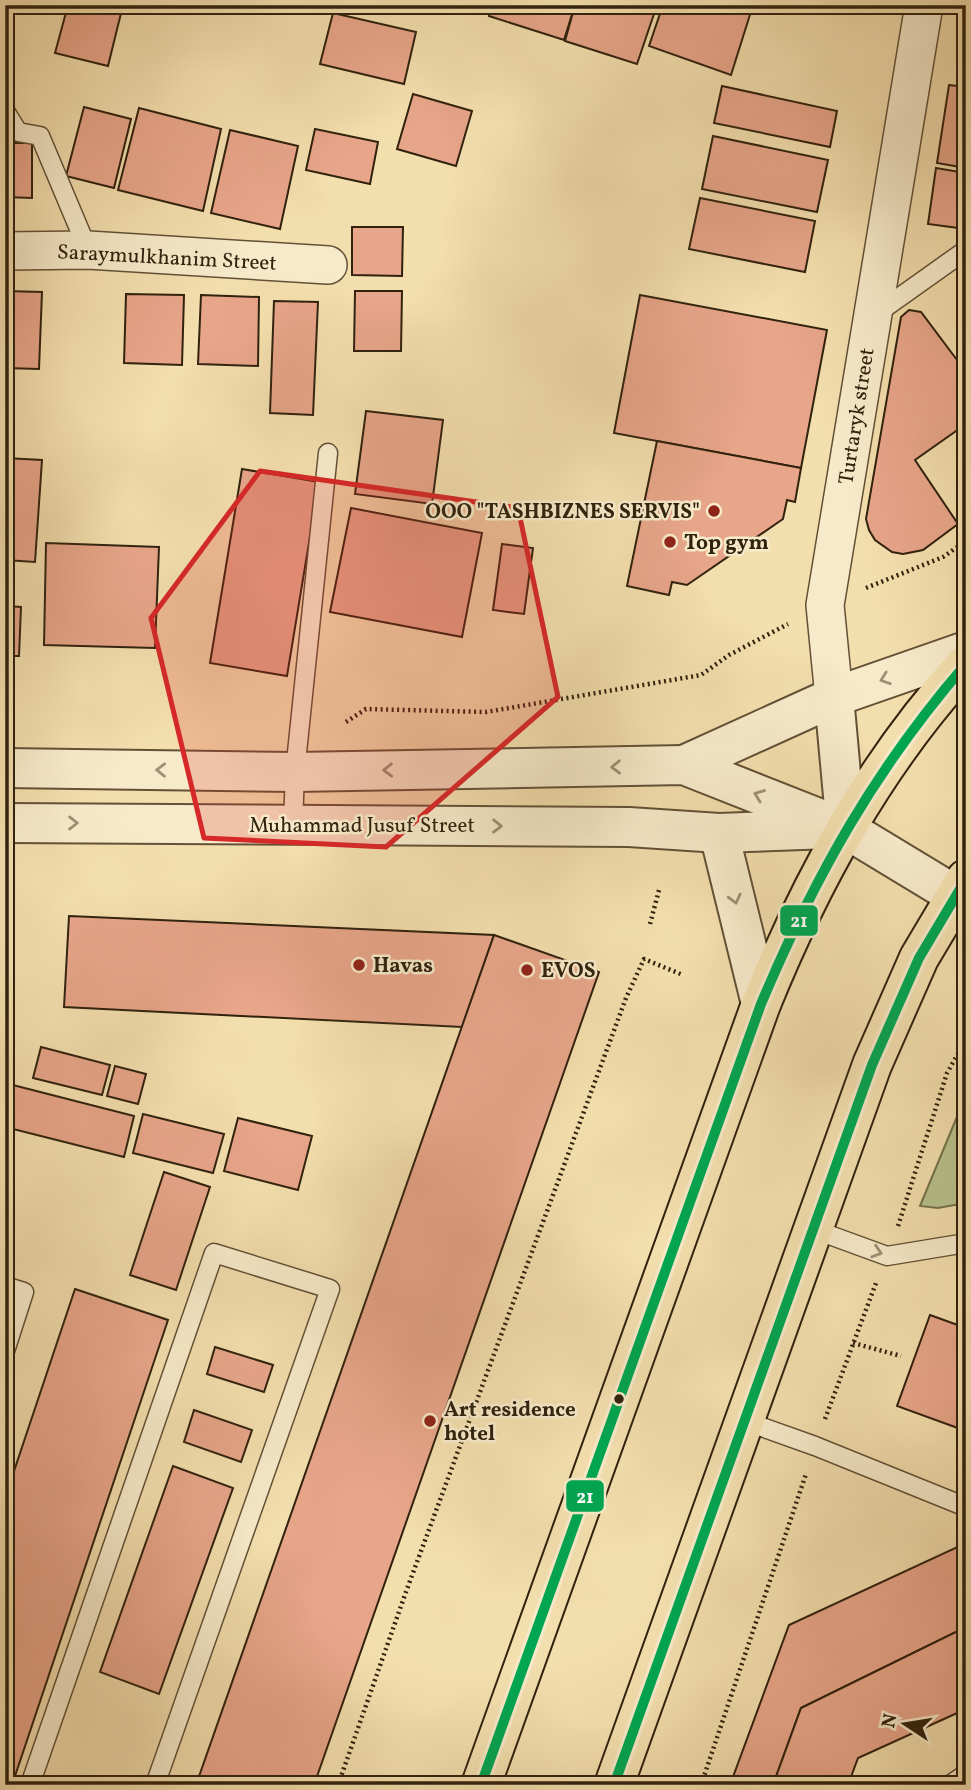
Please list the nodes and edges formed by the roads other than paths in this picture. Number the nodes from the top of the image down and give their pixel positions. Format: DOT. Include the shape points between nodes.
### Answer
graph roads {
  1 [pos="925,7"];
  2 [pos="5,111"];
  3 [pos="88,250"];
  4 [pos="966,250"];
  5 [pos="5,251"];
  6 [pos="328,265"];
  7 [pos="873,316"];
  8 [pos="328,453"];
  9 [pos="966,651"];
  10 [pos="966,664"];
  11 [pos="834,697"];
  12 [pos="684,765"];
  13 [pos="5,768"];
  14 [pos="295,772"];
  15 [pos="5,823"];
  16 [pos="293,824"];
  17 [pos="846,829"];
  18 [pos="719,833"];
  19 [pos="962,892"];
  20 [pos="761,1004"];
  21 [pos="813,1229"];
  22 [pos="966,1243"];
  23 [pos="5,1286"];
  24 [pos="5,1351"];
  25 [pos="745,1421"];
  26 [pos="966,1507"];
  27 [pos="966,1774"];
  28 [pos="30,1785"];
  29 [pos="155,1785"];
  30 [pos="481,1785"];
  31 [pos="614,1785"];
  32 [pos="950,1785"];
  1 -- 7 [label="street, Turtaryk street"];
  2 -- 3 [label="lane" via="18,132 40,136"];
  3 -- 5 [label="street, Saraymulkhanim Street"];
  3 -- 6 [label="street, Saraymulkhanim Street"];
  4 -- 7 [label="lane"];
  7 -- 11 [label="street, Turtaryk street" via="825,605"];
  8 -- 14 [label="lane"];
  9 -- 11 [label="street, one-way"];
  10 -- 17 [label="main road" via="910,732"];
  11 -- 12 [label="street"];
  11 -- 17 [label="street, Turtaryk street"];
  12 -- 14 [label="street, one-way"];
  17 -- 12 [label="street, one-way"];
  14 -- 13 [label="street, one-way"];
  14 -- 16 [label="lane"];
  15 -- 16 [label="street, Muhammad Jusuf Street, one-way"];
  16 -- 18 [label="street, Muhammad Jusuf Street, one-way" via="629,827"];
  17 -- 18 [label="street, Muhammad Jusuf Street"];
  17 -- 19 [label="street"];
  17 -- 20 [label="main road" via="803,907"];
  18 -- 20 [label="street, one-way"];
  19 -- 21 [label="main road" via="903,991"];
  20 -- 30 [label="main road"];
  21 -- 22 [label="lane, one-way" via="887,1256"];
  21 -- 25 [label="main road"];
  23 -- 24 [label="lane" via="24,1292"];
  25 -- 26 [label="lane"];
  25 -- 31 [label="main road"];
  27 -- 32 [label="lane"];
  28 -- 29 [label="lane" via="214,1253 330,1289"];
}
